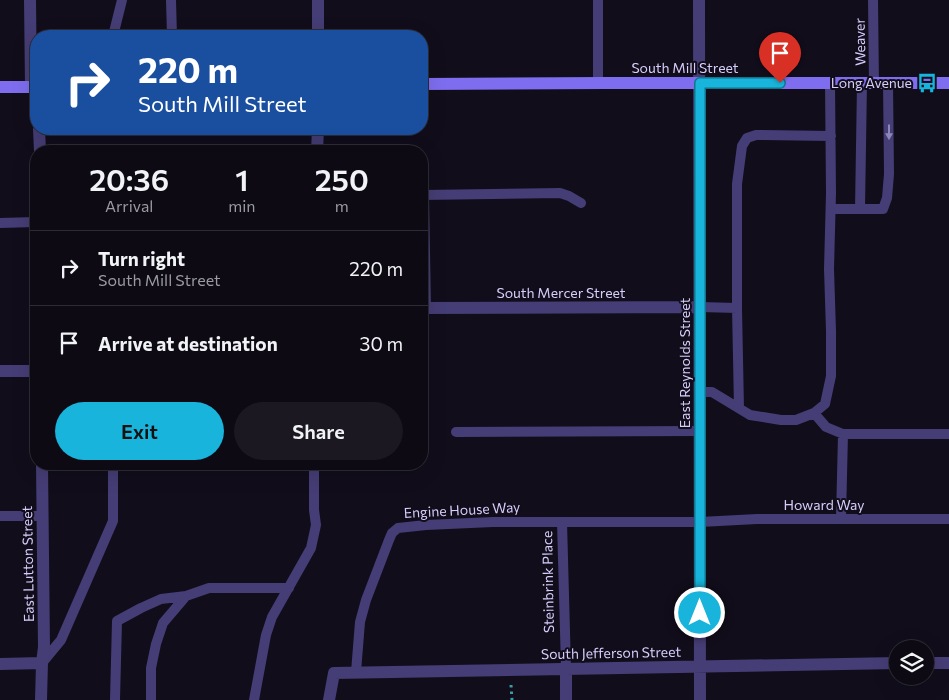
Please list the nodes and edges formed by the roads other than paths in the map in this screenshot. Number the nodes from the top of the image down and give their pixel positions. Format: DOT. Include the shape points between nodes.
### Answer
graph roads {
  1 [pos="30,0"];
  2 [pos="122,0"];
  3 [pos="172,0"];
  4 [pos="318,0"];
  5 [pos="598,0"];
  6 [pos="699,0"];
  7 [pos="872,0"];
  8 [pos="31,30"];
  9 [pos="114,30"];
  10 [pos="172,30"];
  11 [pos="318,30"];
  12 [pos="598,83"];
  13 [pos="700,83"];
  14 [pos="830,83"];
  15 [pos="868,83"];
  16 [pos="888,83"];
  17 [pos="949,83"];
  18 [pos="428,84"];
  19 [pos="0,87"];
  20 [pos="30,87"];
  21 [pos="831,136"];
  22 [pos="428,195"];
  23 [pos="581,203"];
  24 [pos="831,209"];
  25 [pos="860,209"];
  26 [pos="0,222"];
  27 [pos="30,222"];
  28 [pos="700,307"];
  29 [pos="428,308"];
  30 [pos="737,308"];
  31 [pos="0,371"];
  32 [pos="30,371"];
  33 [pos="700,392"];
  34 [pos="739,408"];
  35 [pos="814,413"];
  36 [pos="456,432"];
  37 [pos="700,432"];
  38 [pos="843,434"];
  39 [pos="949,434"];
  40 [pos="42,470"];
  41 [pos="113,470"];
  42 [pos="314,470"];
  43 [pos="0,516"];
  44 [pos="43,516"];
  45 [pos="841,518"];
  46 [pos="949,519"];
  47 [pos="562,522"];
  48 [pos="700,522"];
  49 [pos="289,588"];
  50 [pos="186,596"];
  51 [pos="949,662"];
  52 [pos="42,663"];
  53 [pos="889,663"];
  54 [pos="934,663"];
  55 [pos="0,664"];
  56 [pos="700,666"];
  57 [pos="566,668"];
  58 [pos="356,672"];
  59 [pos="41,700"];
  60 [pos="115,700"];
  61 [pos="151,700"];
  62 [pos="254,700"];
  63 [pos="329,700"];
  64 [pos="566,700"];
  65 [pos="700,700"];
  1 -- 8 [label="street"];
  2 -- 9 [label="lane"];
  3 -- 10 [label="lane"];
  4 -- 11 [label="street"];
  5 -- 12 [label="lane"];
  6 -- 13 [label="street, East Reynolds Street"];
  7 -- 15 [label="lane, Weaver"];
  12 -- 13 [label="street, South Mill Street"];
  12 -- 18 [label="street, South Mill Street"];
  13 -- 14 [label="street, South Mill Street"];
  13 -- 28 [label="street, East Reynolds Street"];
  14 -- 15 [label="street, South Mill Street"];
  14 -- 21 [label="lane"];
  15 -- 16 [label="street, South Mill Street"];
  15 -- 25 [label="lane, Weaver"];
  16 -- 17 [label="street, South Mill Street"];
  16 -- 25 [label="lane, one-way" via="887,198 883,209"];
  19 -- 20 [label="street"];
  21 -- 24 [label="lane"];
  21 -- 30 [label="lane" via="756,135 747,138 742,146 737,184"];
  22 -- 23 [label="lane" via="560,194"];
  24 -- 25 [label="lane"];
  24 -- 35 [label="lane" via="831,376 825,404"];
  26 -- 27 [label="lane"];
  28 -- 29 [label="street, South Mercer Street"];
  28 -- 30 [label="lane"];
  28 -- 33 [label="street, East Reynolds Street"];
  30 -- 34 [label="lane"];
  31 -- 32 [label="street"];
  33 -- 34 [label="lane" via="712,392"];
  33 -- 37 [label="street, East Reynolds Street"];
  34 -- 35 [label="lane" via="750,415 781,420 796,420"];
  35 -- 38 [label="lane" via="826,427"];
  36 -- 37 [label="lane"];
  37 -- 48 [label="street, East Reynolds Street"];
  38 -- 39 [label="lane"];
  38 -- 45 [label="lane"];
  40 -- 44 [label="street, East Lutton Street"];
  41 -- 52 [label="lane" via="113,521 61,640"];
  42 -- 49 [label="lane" via="316,525 312,548"];
  43 -- 44 [label="lane"];
  44 -- 52 [label="street, East Lutton Street"];
  45 -- 46 [label="lane, Howard Way"];
  45 -- 48 [label="lane, Howard Way"];
  47 -- 48 [label="lane, Engine House Way"];
  47 -- 57 [label="lane, Steinbrink Place"];
  47 -- 58 [label="lane, Engine House Way" via="398,528 392,533 366,600 359,629"];
  48 -- 56 [label="street, East Reynolds Street"];
  49 -- 50 [label="lane" via="209,588"];
  49 -- 62 [label="lane" via="272,617 266,635"];
  50 -- 60 [label="lane" via="162,599 117,621"];
  50 -- 61 [label="lane" via="163,623 151,668"];
  51 -- 54 [label="street"];
  52 -- 55 [label="street"];
  52 -- 59 [label="street, East Lutton Street"];
  53 -- 56 [label="street, South Jefferson Street"];
  56 -- 57 [label="street, South Jefferson Street"];
  56 -- 65 [label="street, East Reynolds Street"];
  57 -- 58 [label="street, South Jefferson Street"];
  57 -- 64 [label="street, Steinbrink Place"];
  58 -- 63 [label="street" via="334,673"];
}
